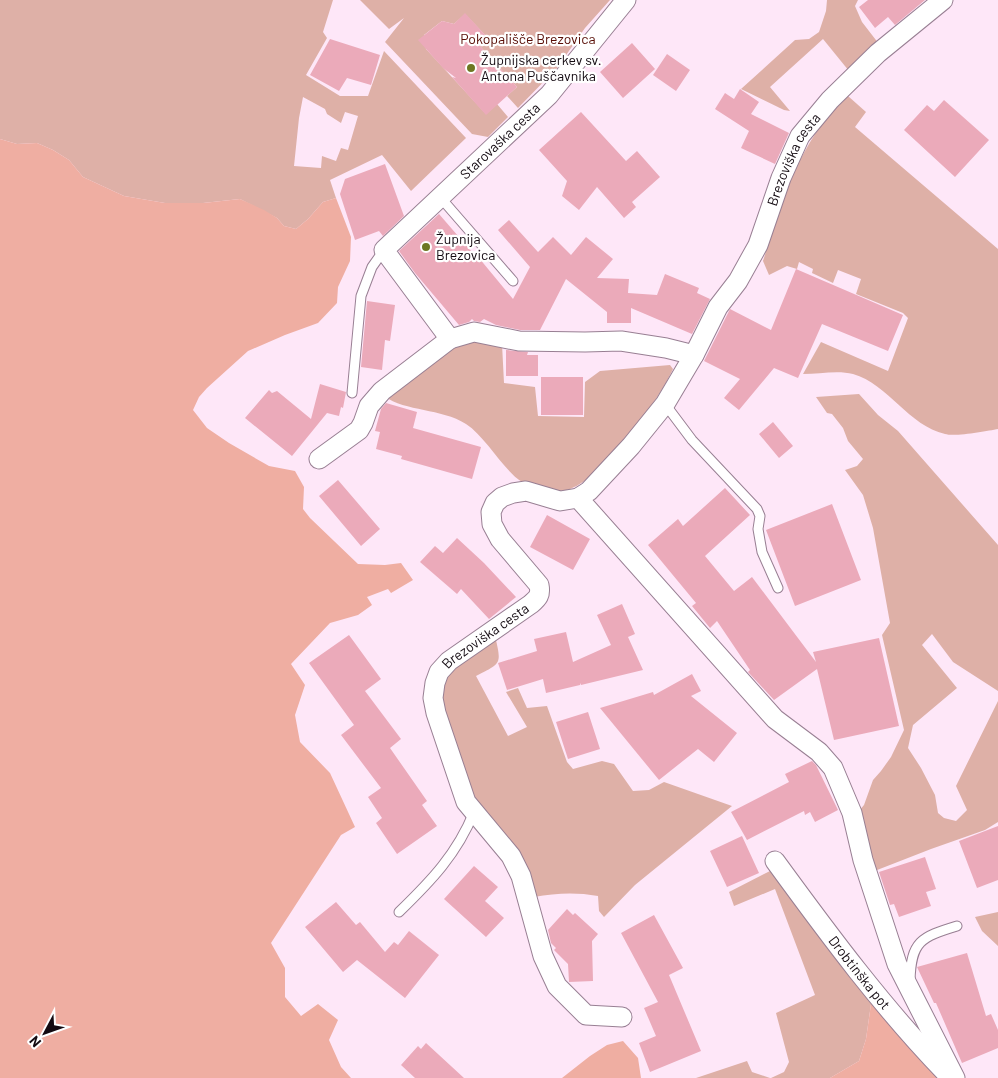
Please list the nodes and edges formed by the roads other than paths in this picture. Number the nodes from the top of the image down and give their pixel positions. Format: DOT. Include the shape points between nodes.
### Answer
graph roads {
  1 [pos="626,0"];
  2 [pos="943,0"];
  3 [pos="440,197"];
  4 [pos="384,250"];
  5 [pos="513,281"];
  6 [pos="450,339"];
  7 [pos="694,355"];
  8 [pos="352,393"];
  9 [pos="665,404"];
  10 [pos="320,458"];
  11 [pos="578,498"];
  12 [pos="778,588"];
  13 [pos="474,811"];
  14 [pos="775,861"];
  15 [pos="399,912"];
  16 [pos="957,926"];
  17 [pos="910,989"];
  18 [pos="622,1017"];
  19 [pos="951,1078"];
  20 [pos="955,1078"];
  1 -- 3 [label="street, Starovaška cesta" via="549,95"];
  2 -- 7 [label="street, Brezoviška cesta" via="878,53 830,100 800,136 781,178 758,245 738,281 718,307"];
  3 -- 4 [label="street, Starovaška cesta"];
  3 -- 5 [label="lane"];
  4 -- 6 [label="street"];
  4 -- 8 [label="lane" via="372,267 361,296"];
  6 -- 7 [label="street" via="474,332 519,341 621,341"];
  6 -- 10 [label="street" via="382,391 369,406 359,430"];
  7 -- 9 [label="street, Brezoviška cesta"];
  9 -- 11 [label="street, Brezoviška cesta" via="589,492"];
  9 -- 12 [label="lane" via="692,440 757,509 762,552"];
  11 -- 13 [label="street, Brezoviška cesta" via="560,501 526,492 513,493 495,503 491,512 492,524 500,539 539,586 540,592 538,599 449,661 439,672 435,683 436,713 466,802"];
  11 -- 17 [label="street" via="775,719 819,752 833,768 852,813 863,860 897,964"];
  13 -- 15 [label="lane" via="456,848"];
  13 -- 18 [label="street, Brezoviška cesta" via="511,856 521,876 543,956 557,986 586,1015"];
  14 -- 19 [label="street, Drobtinška pot" via="866,981 921,1048"];
  16 -- 17 [label="lane" via="937,932 917,945 910,967"];
  17 -- 20 [label="street"];
}
